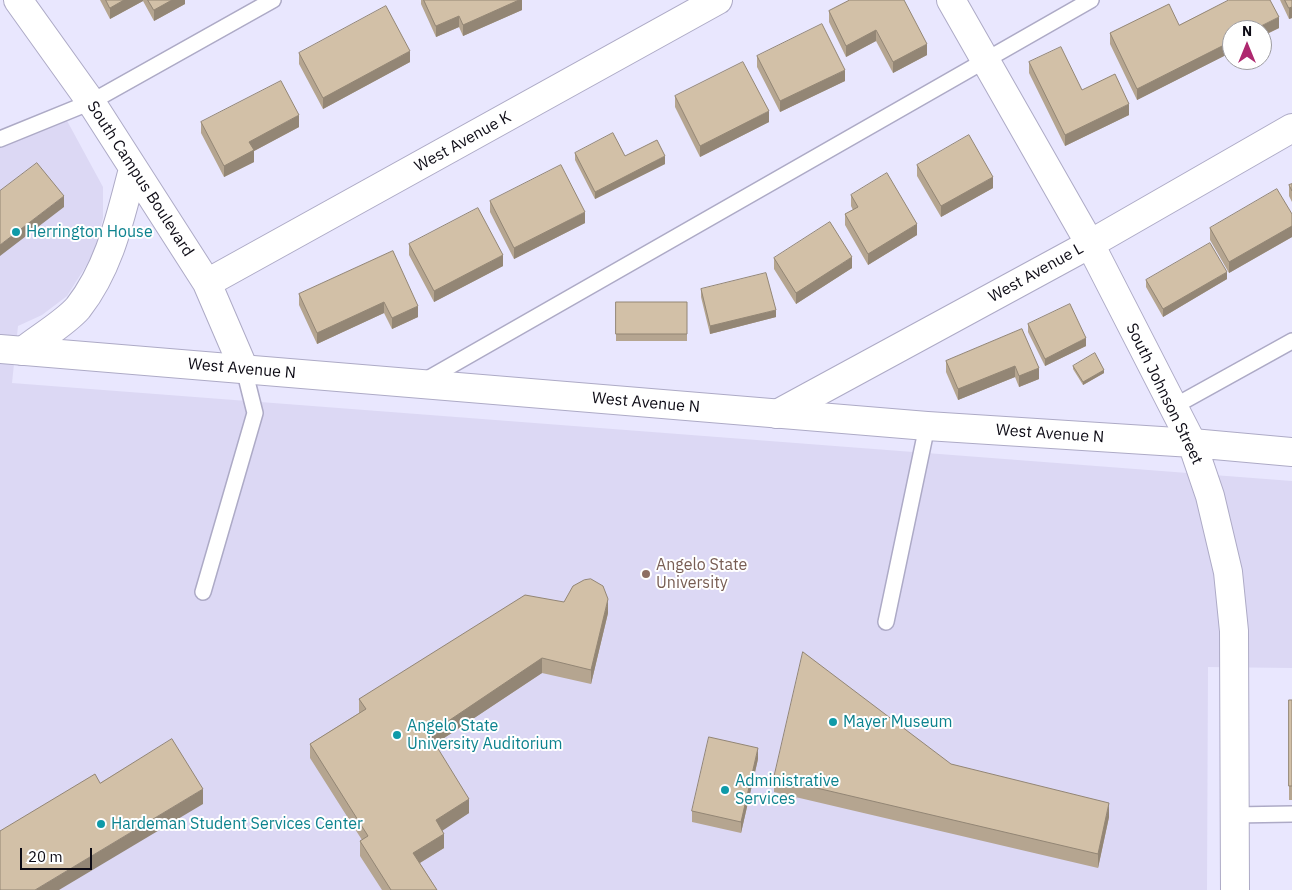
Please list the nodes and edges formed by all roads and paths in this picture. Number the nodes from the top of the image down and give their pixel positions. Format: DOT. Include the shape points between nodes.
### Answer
graph roads {
  1 [pos="18,0"];
  2 [pos="273,0"];
  3 [pos="718,0"];
  4 [pos="952,0"];
  5 [pos="1092,0"];
  6 [pos="986,61"];
  7 [pos="91,102"];
  8 [pos="1292,128"];
  9 [pos="0,139"];
  10 [pos="133,169"];
  11 [pos="1090,244"];
  12 [pos="207,283"];
  13 [pos="1292,341"];
  14 [pos="12,350"];
  15 [pos="244,369"];
  16 [pos="419,384"];
  17 [pos="1173,407"];
  18 [pos="777,414"];
  19 [pos="927,426"];
  20 [pos="1192,443"];
  21 [pos="1292,452"];
  22 [pos="203,592"];
  23 [pos="886,622"];
  24 [pos="1292,814"];
  25 [pos="1235,815"];
  26 [pos="1235,890"];
  1 -- 7 [label="street, South Campus Boulevard"];
  2 -- 7 [label="lane"];
  3 -- 12 [label="street, West Avenue K"];
  4 -- 6 [label="street, South Johnson Street"];
  5 -- 6 [label="lane"];
  6 -- 11 [label="street, South Johnson Street"];
  6 -- 16 [label="lane"];
  7 -- 9 [label="lane"];
  7 -- 10 [label="street, South Campus Boulevard"];
  8 -- 11 [label="street, West Avenue L"];
  10 -- 12 [label="street, South Campus Boulevard"];
  10 -- 14 [label="street" via="115,237 99,276 77,309"];
  11 -- 17 [label="street, South Johnson Street"];
  11 -- 18 [label="street, West Avenue L"];
  12 -- 15 [label="street, South Campus Boulevard"];
  13 -- 17 [label="lane"];
  14 -- 15 [label="street, West Avenue N"];
  15 -- 16 [label="street, West Avenue N"];
  15 -- 22 [label="lane" via="255,413"];
  16 -- 18 [label="street, West Avenue N"];
  17 -- 20 [label="street, South Johnson Street"];
  18 -- 19 [label="street, West Avenue N"];
  19 -- 20 [label="street, West Avenue N"];
  19 -- 23 [label="lane"];
  20 -- 21 [label="street, West Avenue N"];
  20 -- 25 [label="street, South Johnson Street" via="1210,496 1228,572 1235,674"];
  24 -- 25 [label="lane"];
  25 -- 26 [label="street, South Johnson Street"];
}
